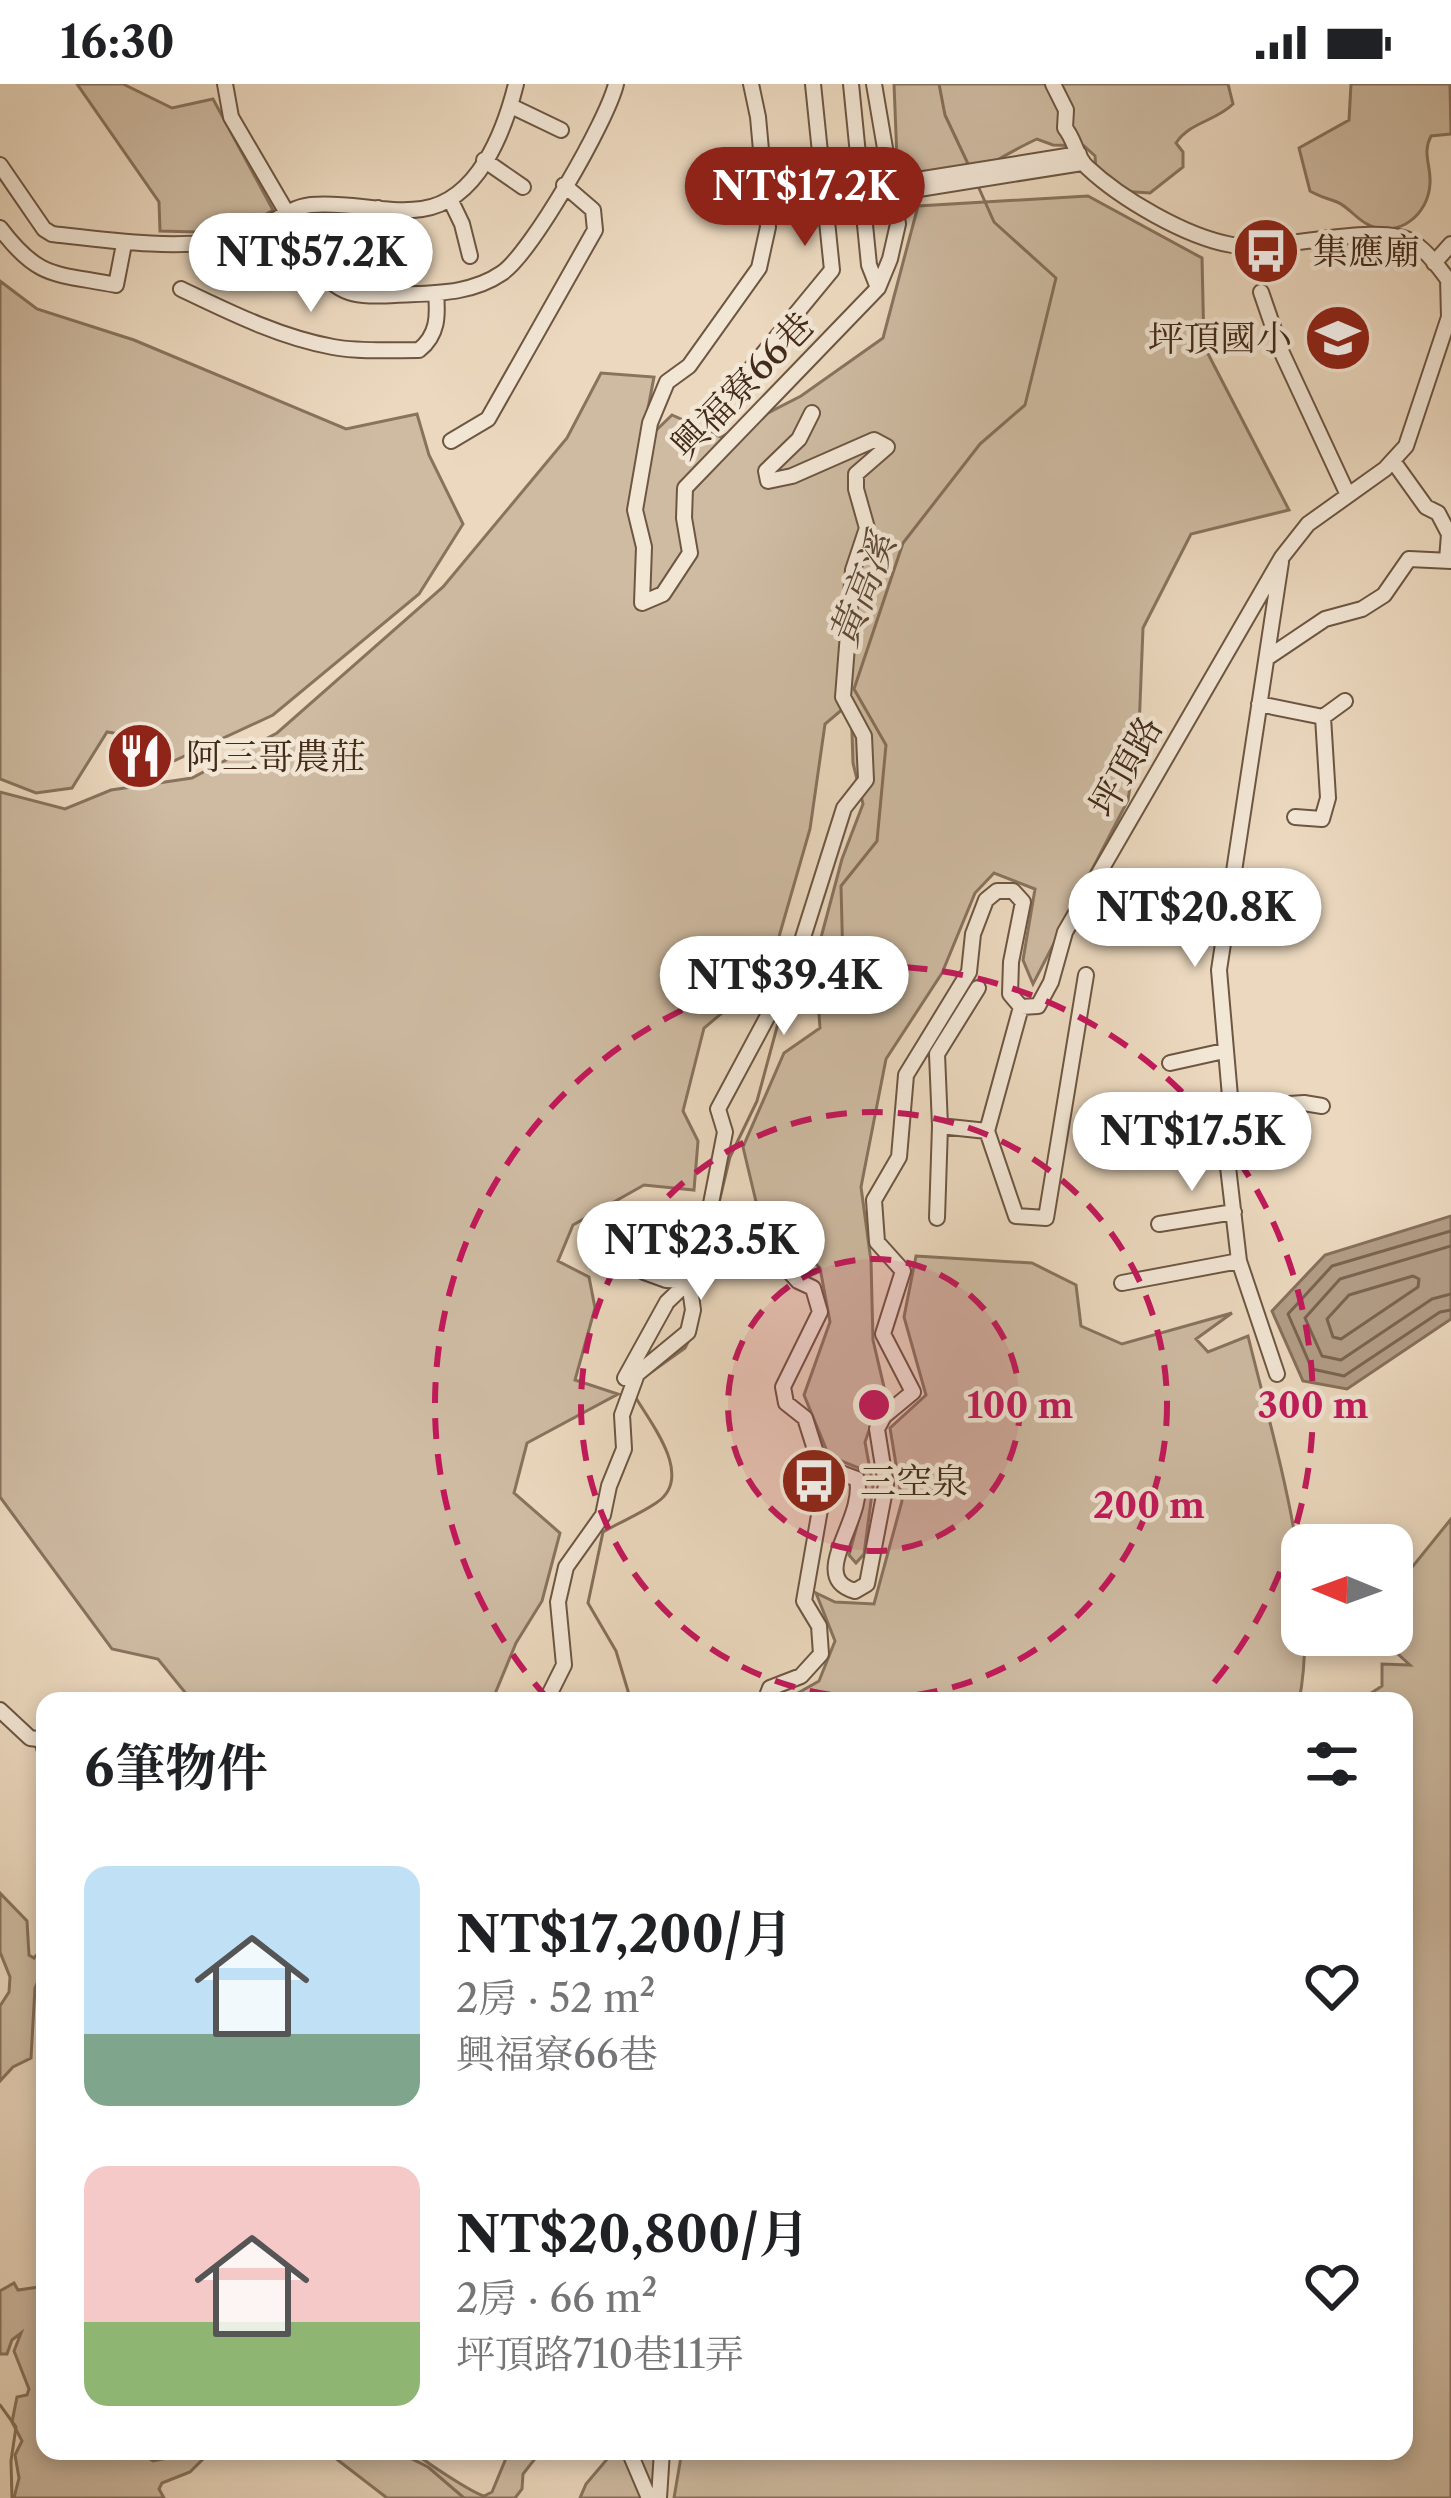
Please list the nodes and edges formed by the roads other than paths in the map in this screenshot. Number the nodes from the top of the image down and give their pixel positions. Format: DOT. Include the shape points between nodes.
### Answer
graph roads {
  1 [pos="225,84"];
  2 [pos="516,84"];
  3 [pos="616,84"];
  4 [pos="751,84"];
  5 [pos="813,84"];
  6 [pos="851,84"];
  7 [pos="874,84"];
  8 [pos="1053,84"];
  9 [pos="511,106"];
  10 [pos="561,130"];
  11 [pos="1081,158"];
  12 [pos="484,160"];
  13 [pos="0,165"];
  14 [pos="564,185"];
  15 [pos="523,187"];
  16 [pos="893,188"];
  17 [pos="450,199"];
  18 [pos="378,208"];
  19 [pos="288,213"];
  20 [pos="0,228"];
  21 [pos="124,244"];
  22 [pos="1451,244"];
  23 [pos="470,256"];
  24 [pos="1434,263"];
  25 [pos="393,265"];
  26 [pos="1450,280"];
  27 [pos="878,288"];
  28 [pos="181,289"];
  29 [pos="1262,292"];
  30 [pos="436,293"];
  31 [pos="730,394"];
  32 [pos="812,413"];
  33 [pos="451,441"];
  34 [pos="1393,461"];
  35 [pos="1348,495"];
  36 [pos="1282,557"];
  37 [pos="1449,561"];
  38 [pos="1265,585"];
  39 [pos="1277,598"];
  40 [pos="1267,658"];
  41 [pos="1345,701"];
  42 [pos="1259,704"];
  43 [pos="1322,717"];
  44 [pos="1295,817"];
  45 [pos="1086,974"];
  46 [pos="978,988"];
  47 [pos="1021,1007"];
  48 [pos="1224,1051"];
  49 [pos="1170,1063"];
  50 [pos="1322,1106"];
  51 [pos="1231,1108"];
  52 [pos="940,1126"];
  53 [pos="988,1131"];
  54 [pos="1234,1212"];
  55 [pos="937,1218"];
  56 [pos="707,1224"];
  57 [pos="1159,1224"];
  58 [pos="1239,1261"];
  59 [pos="644,1272"];
  60 [pos="689,1281"];
  61 [pos="1122,1283"];
  62 [pos="1277,1374"];
  63 [pos="625,1378"];
  64 [pos="825,1481"];
  65 [pos="554,1692"];
  66 [pos="768,1692"];
  67 [pos="0,1710"];
  68 [pos="36,1739"];
  69 [pos="632,2460"];
  70 [pos="661,2460"];
  71 [pos="649,2498"];
  72 [pos="659,2498"];
  1 -- 19 [label="street" via="231,117"];
  2 -- 9 [label="street"];
  3 -- 14 [label="street" via="592,145"];
  4 -- 27 [label="street, 興福寮66巷" via="768,227 759,268 689,366 667,382 650,423 635,510 644,547 642,603 662,594 690,554 686,488"];
  5 -- 31 [label="street" via="832,270"];
  6 -- 27 [label="street" via="868,265"];
  7 -- 16 [label="street, 興福寮66巷"];
  8 -- 11 [label="street"];
  9 -- 10 [label="street"];
  9 -- 12 [label="street"];
  11 -- 16 [label="street"];
  11 -- 24 [label="street" via="1155,214 1212,240 1251,247 1392,237 1412,241"];
  12 -- 15 [label="street"];
  12 -- 17 [label="street"];
  13 -- 21 [label="street" via="44,229"];
  14 -- 30 [label="street" via="515,262 482,284"];
  14 -- 33 [label="street" via="593,210 595,230 488,419"];
  16 -- 27 [label="street, 興福寮66巷" via="898,224"];
  17 -- 18 [label="street" via="422,209"];
  17 -- 23 [label="street"];
  18 -- 19 [label="street" via="310,205"];
  18 -- 25 [label="street"];
  19 -- 21 [label="street" via="239,239"];
  19 -- 30 [label="street" via="333,287 368,297"];
  20 -- 21 [label="street" via="40,270 116,285"];
  22 -- 24 [label="street"];
  24 -- 26 [label="street"];
  26 -- 34 [label="street, 坪頂路" via="1449,317 1406,446"];
  28 -- 30 [label="street" via="267,328 368,350 425,347 438,321"];
  29 -- 35 [label="street"];
  32 -- 56 [label="street" via="766,472 768,481 874,440 887,447 856,474 867,528 854,571 844,697 864,736 866,779 844,808 794,968 718,1109 725,1132"];
  34 -- 35 [label="street, 坪頂路"];
  34 -- 37 [label="street" via="1438,513 1449,534"];
  35 -- 36 [label="street, 坪頂路" via="1308,524"];
  36 -- 38 [label="street, 坪頂路"];
  36 -- 39 [label="street"];
  37 -- 40 [label="street" via="1409,559 1384,595 1325,619"];
  38 -- 39 [label="street"];
  38 -- 47 [label="street, 坪頂路" via="1065,932 1045,994 1038,1006"];
  39 -- 40 [label="street"];
  40 -- 42 [label="street"];
  41 -- 43 [label="street"];
  42 -- 43 [label="street"];
  42 -- 48 [label="street" via="1219,970"];
  43 -- 44 [label="street" via="1328,798 1322,819"];
  45 -- 53 [label="street" via="1046,1218 1016,1216"];
  46 -- 52 [label="street" via="937,1054"];
  47 -- 53 [label="street"];
  47 -- 64 [label="street" via="1010,994 1023,902 1013,891 997,891 974,934 970,972 907,1076 899,1157 874,1200 877,1242 903,1271 883,1334 913,1392 877,1429 886,1485 867,1584 855,1591 835,1578 834,1562 860,1493 856,1479 841,1473"];
  48 -- 49 [label="street"];
  48 -- 51 [label="street"];
  50 -- 51 [label="street"];
  51 -- 54 [label="street"];
  52 -- 53 [label="street"];
  52 -- 55 [label="street"];
  54 -- 57 [label="street"];
  54 -- 58 [label="street"];
  56 -- 60 [label="street" via="693,1246"];
  56 -- 64 [label="street" via="769,1249 813,1288 820,1312 783,1388 786,1403 805,1418"];
  58 -- 61 [label="street"];
  58 -- 62 [label="street"];
  59 -- 60 [label="street"];
  60 -- 63 [label="street" via="667,1302"];
  60 -- 65 [label="street" via="688,1332 638,1374 603,1515 566,1567 558,1602 564,1665"];
  64 -- 66 [label="street" via="804,1601 819,1626 821,1654 801,1676"];
  67 -- 68 [label="street"];
  69 -- 71 [label="street"];
  70 -- 72 [label="street"];
}
